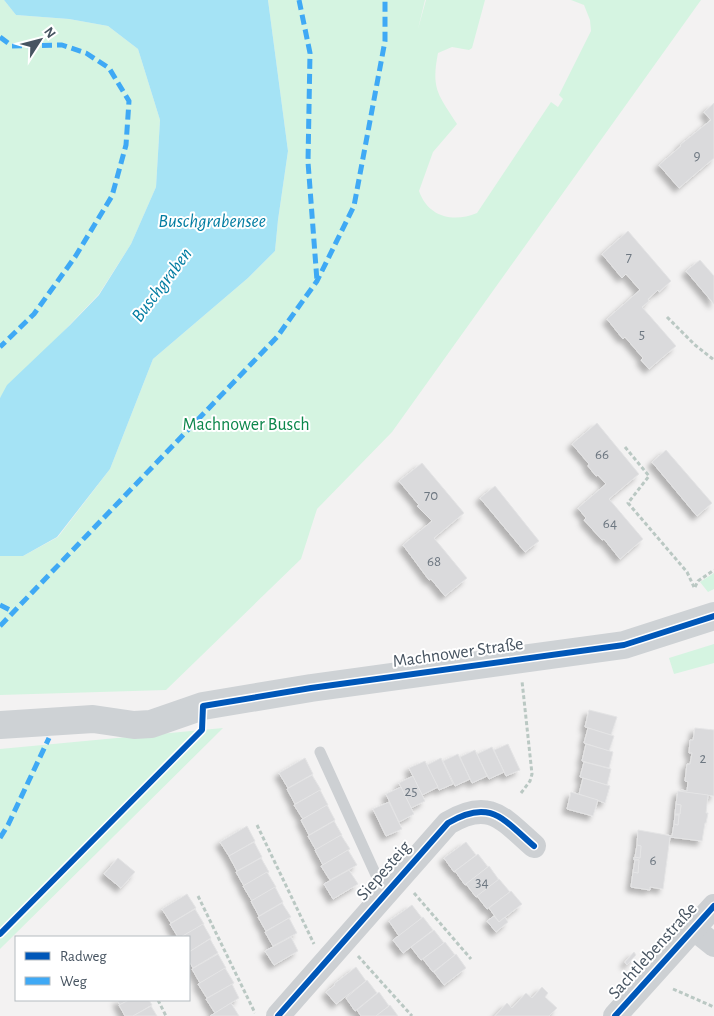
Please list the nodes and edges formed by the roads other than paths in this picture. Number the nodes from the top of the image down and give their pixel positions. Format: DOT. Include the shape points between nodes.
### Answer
graph roads {
  1 [pos="714,616"];
  2 [pos="0,725"];
  3 [pos="320,752"];
  4 [pos="534,846"];
  5 [pos="398,888"];
  6 [pos="714,906"];
  7 [pos="694,929"];
  8 [pos="714,945"];
  9 [pos="267,1015"];
  10 [pos="615,1016"];
  1 -- 2 [label="main road, Machnower Straße" via="624,645 140,715"];
  3 -- 5 [label="lane" via="376,875"];
  4 -- 5 [label="street, Siepesteig" via="498,815 488,812 468,814 443,826"];
  5 -- 9 [label="street, Siepesteig"];
  6 -- 7 [label="street, Sachtlebenstraße"];
  7 -- 8 [label="street"];
  7 -- 10 [label="street, Sachtlebenstraße"];
}
